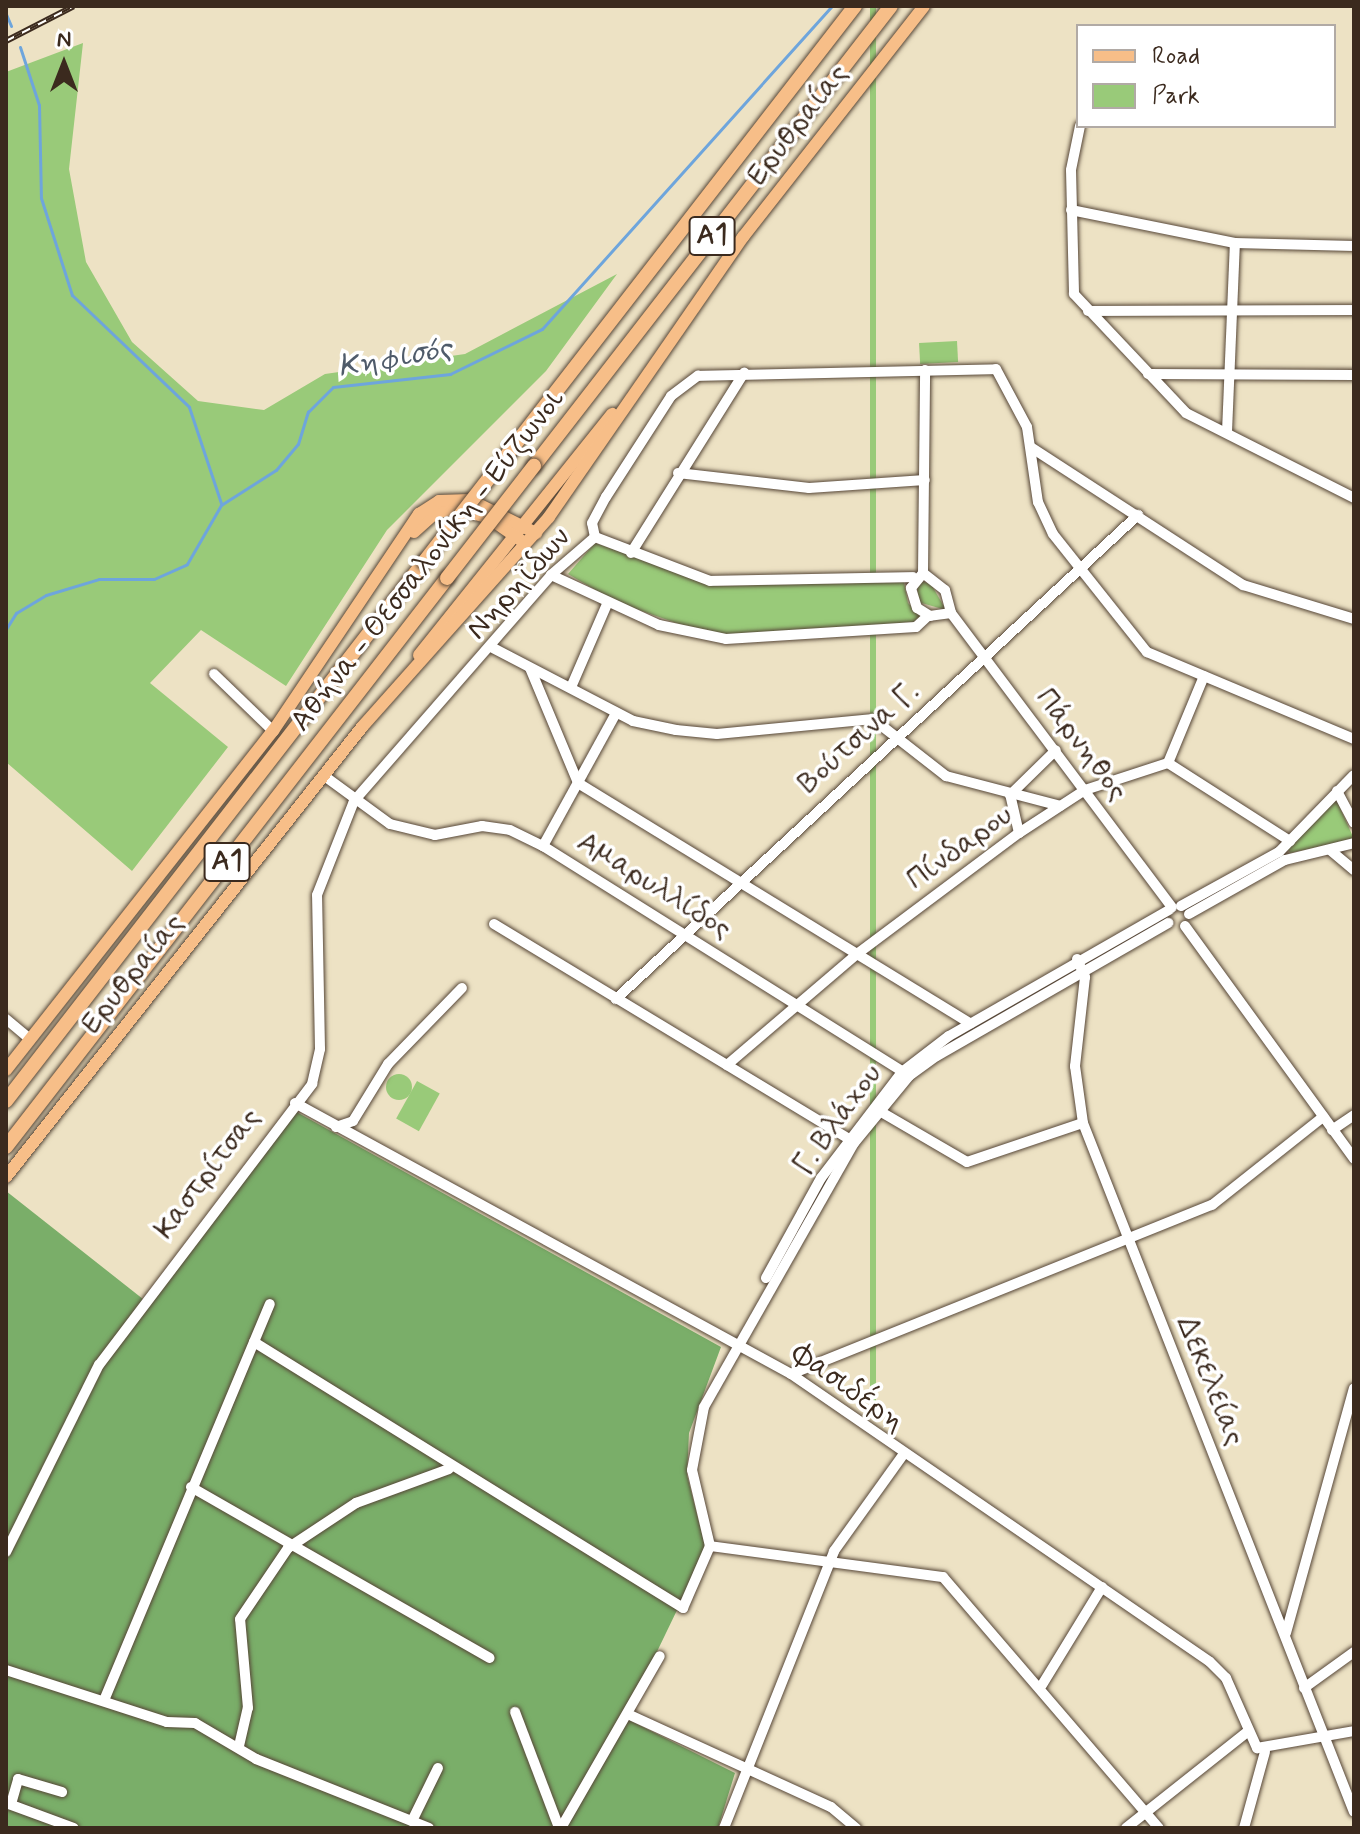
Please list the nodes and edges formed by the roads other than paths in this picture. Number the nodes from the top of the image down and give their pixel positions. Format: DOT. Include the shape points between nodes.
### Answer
graph roads {
  1 [pos="855,6"];
  2 [pos="891,6"];
  3 [pos="924,6"];
  4 [pos="1080,128"];
  5 [pos="1071,210"];
  6 [pos="1235,243"];
  7 [pos="1354,246"];
  8 [pos="1233,306"];
  9 [pos="1354,310"];
  10 [pos="1088,311"];
  11 [pos="925,370"];
  12 [pos="1231,372"];
  13 [pos="744,373"];
  14 [pos="1148,374"];
  15 [pos="1354,375"];
  16 [pos="1227,432"];
  17 [pos="1032,448"];
  18 [pos="678,473"];
  19 [pos="925,480"];
  20 [pos="1354,498"];
  21 [pos="1138,515"];
  22 [pos="532,529"];
  23 [pos="595,537"];
  24 [pos="522,541"];
  25 [pos="631,553"];
  26 [pos="391,559"];
  27 [pos="1077,571"];
  28 [pos="551,575"];
  29 [pos="918,575"];
  30 [pos="607,604"];
  31 [pos="951,613"];
  32 [pos="928,616"];
  33 [pos="1354,619"];
  34 [pos="493,648"];
  35 [pos="985,657"];
  36 [pos="530,668"];
  37 [pos="214,674"];
  38 [pos="1204,676"];
  39 [pos="572,685"];
  40 [pos="616,713"];
  41 [pos="273,731"];
  42 [pos="895,736"];
  43 [pos="1354,739"];
  44 [pos="1056,750"];
  45 [pos="1168,763"];
  46 [pos="323,775"];
  47 [pos="1354,775"];
  48 [pos="578,783"];
  49 [pos="1085,790"];
  50 [pos="1337,791"];
  51 [pos="1010,795"];
  52 [pos="354,801"];
  53 [pos="1060,806"];
  54 [pos="1354,823"];
  55 [pos="1019,833"];
  56 [pos="1290,841"];
  57 [pos="1354,843"];
  58 [pos="543,846"];
  59 [pos="1330,850"];
  60 [pos="1354,870"];
  61 [pos="739,881"];
  62 [pos="1178,909"];
  63 [pos="1168,923"];
  64 [pos="494,924"];
  65 [pos="1185,926"];
  66 [pos="687,933"];
  67 [pos="857,954"];
  68 [pos="1080,964"];
  69 [pos="462,988"];
  70 [pos="616,999"];
  71 [pos="798,1004"];
  72 [pos="6,1019"];
  73 [pos="970,1023"];
  74 [pos="30,1039"];
  75 [pos="727,1065"];
  76 [pos="6,1070"];
  77 [pos="905,1074"];
  78 [pos="6,1101"];
  79 [pos="295,1103"];
  80 [pos="876,1108"];
  81 [pos="1354,1115"];
  82 [pos="1323,1117"];
  83 [pos="1083,1123"];
  84 [pos="336,1127"];
  85 [pos="1332,1130"];
  86 [pos="851,1141"];
  87 [pos="6,1147"];
  88 [pos="1354,1159"];
  89 [pos="6,1177"];
  90 [pos="1128,1240"];
  91 [pos="270,1304"];
  92 [pos="254,1342"];
  93 [pos="734,1344"];
  94 [pos="791,1374"];
  95 [pos="1354,1388"];
  96 [pos="903,1455"];
  97 [pos="449,1469"];
  98 [pos="191,1487"];
  99 [pos="710,1546"];
  100 [pos="288,1548"];
  101 [pos="6,1552"];
  102 [pos="832,1563"];
  103 [pos="1102,1587"];
  104 [pos="1285,1634"];
  105 [pos="1354,1652"];
  106 [pos="660,1656"];
  107 [pos="490,1658"];
  108 [pos="6,1670"];
  109 [pos="1042,1685"];
  110 [pos="1304,1688"];
  111 [pos="105,1698"];
  112 [pos="515,1712"];
  113 [pos="632,1716"];
  114 [pos="1354,1731"];
  115 [pos="1320,1732"];
  116 [pos="1246,1733"];
  117 [pos="239,1746"];
  118 [pos="1265,1752"];
  119 [pos="438,1768"];
  120 [pos="742,1768"];
  121 [pos="62,1792"];
  122 [pos="9,1803"];
  123 [pos="1354,1812"];
  124 [pos="1148,1815"];
  125 [pos="412,1821"];
  126 [pos="74,1828"];
  127 [pos="429,1828"];
  128 [pos="560,1828"];
  129 [pos="724,1828"];
  130 [pos="856,1828"];
  131 [pos="1126,1828"];
  132 [pos="1159,1828"];
  133 [pos="1244,1828"];
  1 -- 78 [label="highway, Αθήνα - Θεσσαλονίκη - Εύζωνοι / Α1, bridge"];
  2 -- 87 [label="highway, Αθήνα - Θεσσαλονίκη - Εύζωνοι / Α1, bridge"];
  3 -- 22 [label="main road, Ερυθραίας"];
  4 -- 5 [label="street"];
  5 -- 6 [label="street"];
  5 -- 10 [label="street" via="1068,286"];
  6 -- 7 [label="street"];
  6 -- 8 [label="street"];
  8 -- 9 [label="street"];
  8 -- 10 [label="street"];
  8 -- 12 [label="street"];
  10 -- 14 [label="street"];
  11 -- 13 [label="street"];
  11 -- 17 [label="street" via="996,369"];
  11 -- 19 [label="street"];
  12 -- 14 [label="street"];
  12 -- 15 [label="street"];
  12 -- 16 [label="street"];
  13 -- 18 [label="street"];
  13 -- 23 [label="street" via="704,374 676,390 600,507"];
  14 -- 16 [label="street" via="1186,413"];
  16 -- 20 [label="street"];
  17 -- 21 [label="street"];
  17 -- 27 [label="street" via="1038,502"];
  18 -- 19 [label="street" via="809,488"];
  18 -- 25 [label="street"];
  19 -- 29 [label="street"];
  21 -- 27 [label="street, Βούτσινα Γ."];
  21 -- 33 [label="street" via="1243,585"];
  22 -- 24 [label="main road, Ερυθραίας"];
  22 -- 26 [label="main road" via="470,500 439,501 412,521"];
  23 -- 25 [label="street, Νηρηϊδων"];
  23 -- 28 [label="street, Νηρηϊδων"];
  24 -- 26 [label="main road" via="475,513 443,510"];
  24 -- 46 [label="main road, Ερυθραίας"];
  25 -- 29 [label="street, Νηρηϊδων" via="690,577 740,584"];
  26 -- 41 [label="main road"];
  27 -- 35 [label="street, Βούτσινα Γ."];
  27 -- 38 [label="street" via="1151,655"];
  28 -- 30 [label="street"];
  28 -- 34 [label="street, Νηρηϊδων"];
  29 -- 31 [label="street, Πάρνηθος" via="945,590"];
  29 -- 32 [label="street" via="914,603"];
  30 -- 32 [label="street" via="676,630 757,641 916,627"];
  30 -- 39 [label="street"];
  31 -- 32 [label="street"];
  31 -- 35 [label="street, Πάρνηθος"];
  34 -- 36 [label="street"];
  34 -- 52 [label="street, Νηρηϊδων"];
  35 -- 42 [label="street, Βούτσινα Γ."];
  35 -- 44 [label="street, Πάρνηθος"];
  36 -- 39 [label="street"];
  36 -- 48 [label="street"];
  37 -- 41 [label="street"];
  38 -- 43 [label="street"];
  38 -- 45 [label="street"];
  39 -- 40 [label="street"];
  40 -- 42 [label="street" via="717,734 873,719"];
  40 -- 48 [label="street"];
  41 -- 74 [label="main road"];
  42 -- 51 [label="street" via="946,776"];
  42 -- 61 [label="street, Βούτσινα Γ."];
  44 -- 49 [label="street, Πάρνηθος"];
  44 -- 51 [label="street"];
  45 -- 49 [label="street, Πίνδαρου"];
  45 -- 56 [label="street"];
  46 -- 52 [label="street, Αμαρυλλίδος"];
  46 -- 89 [label="main road, Ερυθραίας"];
  47 -- 50 [label="street"];
  48 -- 58 [label="street"];
  48 -- 61 [label="street"];
  49 -- 53 [label="street, Πίνδαρου"];
  49 -- 62 [label="street, Πάρνηθος"];
  50 -- 54 [label="street"];
  50 -- 56 [label="street"];
  51 -- 53 [label="street"];
  51 -- 55 [label="street"];
  52 -- 58 [label="street, Αμαρυλλίδος" via="390,824 435,835 482,826"];
  52 -- 79 [label="street, Καστρίτσας" via="318,887 319,1062"];
  53 -- 55 [label="street, Πίνδαρου"];
  55 -- 67 [label="street, Πίνδαρου"];
  56 -- 62 [label="street"];
  57 -- 59 [label="street"];
  58 -- 66 [label="street, Αμαρυλλίδος"];
  59 -- 60 [label="street"];
  59 -- 62 [label="street" via="1285,860"];
  61 -- 66 [label="street, Βούτσινα Γ."];
  61 -- 67 [label="street"];
  62 -- 63 [label="street"];
  62 -- 65 [label="street"];
  62 -- 68 [label="street, Γ. Βλάχου"];
  63 -- 65 [label="street"];
  63 -- 68 [label="street, Γ. Βλάχου"];
  64 -- 70 [label="street"];
  65 -- 82 [label="street"];
  66 -- 70 [label="street, Βούτσινα Γ."];
  66 -- 71 [label="street, Αμαρυλλίδος"];
  67 -- 71 [label="street, Πίνδαρου"];
  67 -- 73 [label="street"];
  68 -- 73 [label="street, Γ. Βλάχου"];
  68 -- 77 [label="street, Γ. Βλάχου"];
  68 -- 83 [label="street, Δεκελείας" via="1075,1066"];
  69 -- 84 [label="street" via="388,1064 353,1121"];
  70 -- 75 [label="street"];
  71 -- 75 [label="street, Πίνδαρου"];
  71 -- 77 [label="street, Αμαρυλλίδος"];
  72 -- 74 [label="street"];
  73 -- 77 [label="street, Γ. Βλάχου"];
  74 -- 76 [label="main road"];
  75 -- 86 [label="street"];
  77 -- 80 [label="street, Γ. Βλάχου"];
  79 -- 84 [label="street, Φασιδέρη"];
  79 -- 101 [label="street, Καστρίτσας" via="99,1365"];
  80 -- 83 [label="street" via="967,1162"];
  80 -- 86 [label="street, Γ. Βλάχου"];
  81 -- 85 [label="street"];
  82 -- 85 [label="street"];
  82 -- 90 [label="street" via="1212,1205"];
  83 -- 90 [label="street, Δεκελείας"];
  84 -- 93 [label="street, Φασιδέρη"];
  85 -- 88 [label="street"];
  86 -- 93 [label="street, Γ. Βλάχου"];
  90 -- 94 [label="street"];
  90 -- 104 [label="street, Δεκελείας"];
  91 -- 92 [label="street"];
  92 -- 97 [label="street"];
  92 -- 98 [label="street"];
  93 -- 94 [label="street, Φασιδέρη"];
  93 -- 99 [label="street, Γ. Βλάχου" via="704,1407 691,1457"];
  94 -- 96 [label="street, Φασιδέρη"];
  95 -- 104 [label="street"];
  96 -- 102 [label="street"];
  96 -- 103 [label="street, Φασιδέρη"];
  97 -- 99 [label="street" via="683,1608"];
  97 -- 100 [label="street" via="356,1503"];
  98 -- 100 [label="street"];
  98 -- 111 [label="street"];
  99 -- 102 [label="street"];
  100 -- 107 [label="street"];
  100 -- 117 [label="street" via="240,1619 248,1708"];
  102 -- 109 [label="street" via="943,1577"];
  102 -- 120 [label="street"];
  103 -- 109 [label="street"];
  103 -- 116 [label="street, Φασιδέρη" via="1226,1678"];
  104 -- 110 [label="street, Δεκελείας"];
  105 -- 110 [label="street"];
  106 -- 113 [label="street"];
  108 -- 111 [label="street"];
  109 -- 124 [label="street"];
  110 -- 115 [label="street, Δεκελείας"];
  111 -- 117 [label="street" via="167,1722 195,1723"];
  112 -- 128 [label="street"];
  113 -- 120 [label="street"];
  113 -- 128 [label="street"];
  114 -- 115 [label="street"];
  115 -- 118 [label="street"];
  115 -- 123 [label="street, Δεκελείας"];
  116 -- 118 [label="street, Φασιδέρη"];
  116 -- 124 [label="street"];
  117 -- 125 [label="street"];
  118 -- 133 [label="street"];
  119 -- 125 [label="street"];
  120 -- 129 [label="street"];
  120 -- 130 [label="street" via="831,1807"];
  121 -- 122 [label="street" via="18,1779"];
  122 -- 126 [label="street"];
  124 -- 131 [label="street"];
  124 -- 132 [label="street"];
  125 -- 127 [label="street"];
}
